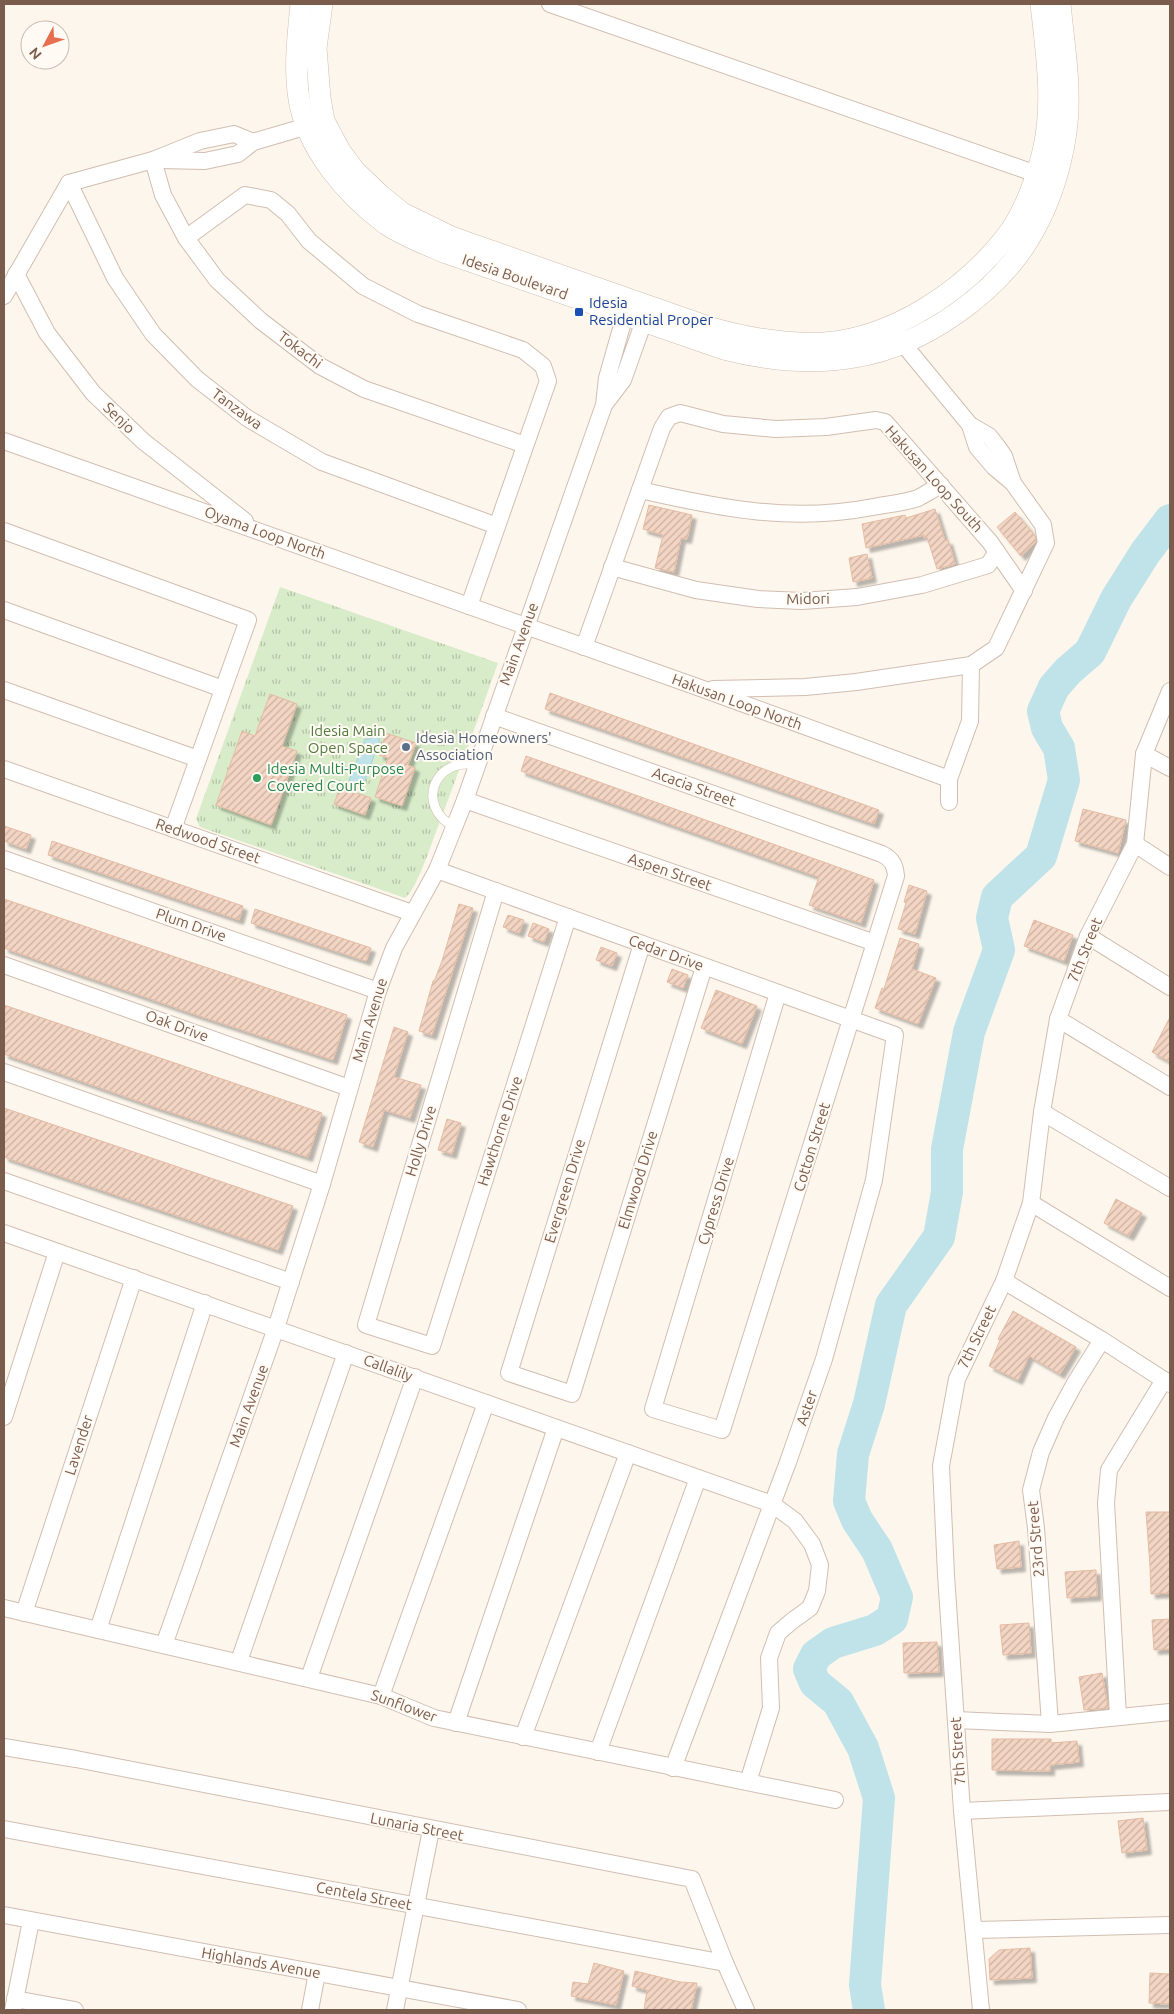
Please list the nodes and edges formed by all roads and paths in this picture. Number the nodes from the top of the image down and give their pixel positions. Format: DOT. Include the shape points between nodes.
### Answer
graph roads {
  1 [pos="301,4"];
  2 [pos="322,4"];
  3 [pos="550,4"];
  4 [pos="1041,4"];
  5 [pos="1060,4"];
  6 [pos="315,124"];
  7 [pos="153,160"];
  8 [pos="1046,177"];
  9 [pos="69,183"];
  10 [pos="186,238"];
  11 [pos="16,274"];
  12 [pos="4,296"];
  13 [pos="636,313"];
  14 [pos="889,327"];
  15 [pos="903,343"];
  16 [pos="4,441"];
  17 [pos="525,446"];
  18 [pos="941,485"];
  19 [pos="640,490"];
  20 [pos="497,526"];
  21 [pos="257,530"];
  22 [pos="4,531"];
  23 [pos="997,552"];
  24 [pos="612,567"];
  25 [pos="1024,590"];
  26 [pos="469,606"];
  27 [pos="4,610"];
  28 [pos="526,626"];
  29 [pos="584,647"];
  30 [pos="971,665"];
  31 [pos="223,689"];
  32 [pos="702,689"];
  33 [pos="4,690"];
  34 [pos="1170,691"];
  35 [pos="494,716"];
  36 [pos="1144,754"];
  37 [pos="198,759"];
  38 [pos="477,764"];
  39 [pos="1170,768"];
  40 [pos="4,769"];
  41 [pos="949,779"];
  42 [pos="465,800"];
  43 [pos="949,802"];
  44 [pos="454,827"];
  45 [pos="173,829"];
  46 [pos="1135,844"];
  47 [pos="4,859"];
  48 [pos="893,862"];
  49 [pos="1170,868"];
  50 [pos="437,870"];
  51 [pos="496,891"];
  52 [pos="412,913"];
  53 [pos="568,917"];
  54 [pos="1088,936"];
  55 [pos="875,943"];
  56 [pos="642,944"];
  57 [pos="4,965"];
  58 [pos="704,967"];
  59 [pos="1170,987"];
  60 [pos="378,991"];
  61 [pos="778,993"];
  62 [pos="1058,1019"];
  63 [pos="852,1020"];
  64 [pos="895,1036"];
  65 [pos="4,1072"];
  66 [pos="350,1088"];
  67 [pos="1170,1088"];
  68 [pos="1042,1112"];
  69 [pos="4,1181"];
  70 [pos="322,1184"];
  71 [pos="1170,1188"];
  72 [pos="1031,1203"];
  73 [pos="4,1233"];
  74 [pos="57,1252"];
  75 [pos="134,1278"];
  76 [pos="1004,1281"];
  77 [pos="291,1282"];
  78 [pos="1170,1288"];
  79 [pos="205,1303"];
  80 [pos="276,1328"];
  81 [pos="1102,1340"];
  82 [pos="432,1346"];
  83 [pos="346,1353"];
  84 [pos="415,1378"];
  85 [pos="1167,1382"];
  86 [pos="572,1394"];
  87 [pos="486,1402"];
  88 [pos="4,1417"];
  89 [pos="556,1428"];
  90 [pos="722,1430"];
  91 [pos="628,1453"];
  92 [pos="698,1478"];
  93 [pos="772,1504"];
  94 [pos="4,1608"];
  95 [pos="24,1613"];
  96 [pos="98,1630"];
  97 [pos="164,1645"];
  98 [pos="238,1661"];
  99 [pos="309,1678"];
  100 [pos="382,1696"];
  101 [pos="1170,1712"];
  102 [pos="1118,1716"];
  103 [pos="956,1720"];
  104 [pos="456,1723"];
  105 [pos="1050,1724"];
  106 [pos="523,1737"];
  107 [pos="4,1747"];
  108 [pos="598,1752"];
  109 [pos="673,1768"];
  110 [pos="748,1782"];
  111 [pos="835,1800"];
  112 [pos="1170,1802"];
  113 [pos="962,1811"];
  114 [pos="4,1829"];
  115 [pos="431,1830"];
  116 [pos="417,1906"];
  117 [pos="4,1915"];
  118 [pos="31,1920"];
  119 [pos="1170,1925"];
  120 [pos="975,1930"];
  121 [pos="725,1963"];
  122 [pos="317,1973"];
  123 [pos="400,1988"];
  124 [pos="14,2005"];
  125 [pos="472,2006"];
  126 [pos="75,2010"];
  127 [pos="310,2010"];
  128 [pos="395,2010"];
  129 [pos="518,2010"];
  130 [pos="746,2010"];
  131 [pos="982,2010"];
  1 -- 6 [label="street, Idesia Boulevard" via="297,54 299,98"];
  2 -- 6 [label="street, Idesia Boulevard" via="316,48 320,98"];
  3 -- 8 [label="street"];
  4 -- 8 [label="street, Idesia Boulevard" via="1049,102"];
  5 -- 8 [label="street, Idesia Boulevard" via="1068,103 1066,131"];
  6 -- 7 [label="street" via="253,142 234,134 200,141"];
  6 -- 13 [label="street, Idesia Boulevard" via="355,171 402,213 451,237"];
  7 -- 9 [label="street"];
  7 -- 10 [label="street, Tokachi" via="163,195"];
  8 -- 14 [label="street, Idesia Boulevard" via="1007,237 985,262 936,302"];
  8 -- 15 [label="street, Idesia Boulevard" via="1033,233 999,276 948,320"];
  9 -- 11 [label="street"];
  9 -- 20 [label="street, Tanzawa" via="115,278 153,334 197,379 247,418 322,462"];
  10 -- 17 [label="street, Tokachi" via="217,280 261,321 320,366 364,389"];
  10 -- 17 [label="street" via="245,195 271,200 288,214 309,241 363,286 418,314 523,350 543,366 548,381"];
  11 -- 12 [label="street"];
  11 -- 21 [label="street, Senjo" via="47,332 93,393 143,442"];
  13 -- 14 [label="street, Idesia Boulevard" via="776,342 833,342"];
  13 -- 15 [label="street, Idesia Boulevard" via="724,349 772,359 846,358"];
  13 -- 28 [label="street, Main Avenue" via="607,378 604,405"];
  14 -- 15 [label="street"];
  15 -- 25 [label="street" via="970,425 977,447 1013,483 1043,525 1046,543"];
  16 -- 21 [label="street, Oyama Loop North"];
  17 -- 20 [label="street"];
  18 -- 19 [label="street" via="916,499 860,510 813,514 768,514 701,504"];
  18 -- 19 [label="street, Hakusan Loop South" via="885,422 876,420 776,429 723,424 680,413 669,417 662,428"];
  18 -- 23 [label="street, Hakusan Loop South"];
  19 -- 24 [label="street"];
  20 -- 26 [label="street"];
  21 -- 26 [label="street, Oyama Loop North"];
  22 -- 31 [label="street" via="248,620"];
  23 -- 24 [label="street, Midori" via="988,565 922,585 857,598 802,601 758,599 696,590"];
  23 -- 25 [label="street, Hakusan Loop South"];
  24 -- 29 [label="street"];
  25 -- 30 [label="street" via="996,648"];
  26 -- 28 [label="street, Oyama Loop North"];
  27 -- 31 [label="street"];
  28 -- 29 [label="street, Hakusan Loop North"];
  28 -- 35 [label="street, Main Avenue"];
  29 -- 32 [label="street, Hakusan Loop North"];
  30 -- 32 [label="street" via="805,688"];
  30 -- 41 [label="street" via="970,721"];
  31 -- 37 [label="street"];
  32 -- 41 [label="street, Hakusan Loop North"];
  33 -- 37 [label="street"];
  34 -- 36 [label="street, 7th Street"];
  35 -- 38 [label="street, Main Avenue"];
  35 -- 48 [label="street, Acacia Street" via="882,854"];
  36 -- 39 [label="street"];
  36 -- 46 [label="street, 7th Street"];
  37 -- 45 [label="street"];
  38 -- 42 [label="street, Main Avenue"];
  38 -- 44 [label="lane" via="450,767 437,780 433,798 435,808"];
  40 -- 45 [label="street, Redwood Street"];
  41 -- 43 [label="street"];
  42 -- 44 [label="street, Main Avenue"];
  42 -- 55 [label="street, Aspen Street"];
  44 -- 50 [label="street, Main Avenue"];
  45 -- 52 [label="street, Redwood Street"];
  46 -- 49 [label="street"];
  46 -- 54 [label="street, 7th Street"];
  47 -- 60 [label="street, Plum Drive"];
  48 -- 55 [label="street, Cotton Street" via="896,876"];
  50 -- 51 [label="street, Cedar Drive"];
  50 -- 52 [label="street, Main Avenue"];
  51 -- 53 [label="street, Cedar Drive"];
  51 -- 82 [label="street, Holly Drive" via="366,1324"];
  52 -- 60 [label="street, Main Avenue" via="394,948"];
  53 -- 56 [label="street, Cedar Drive"];
  53 -- 82 [label="street, Hawthorne Drive"];
  54 -- 59 [label="street"];
  54 -- 62 [label="street, 7th Street"];
  55 -- 63 [label="street, Cotton Street"];
  56 -- 58 [label="street, Cedar Drive"];
  56 -- 86 [label="street, Evergreen Drive" via="509,1373"];
  57 -- 66 [label="street, Oak Drive"];
  58 -- 61 [label="street, Cedar Drive"];
  58 -- 86 [label="street, Elmwood Drive"];
  60 -- 66 [label="street, Main Avenue"];
  61 -- 63 [label="street, Cedar Drive"];
  61 -- 90 [label="street, Cypress Drive" via="653,1409"];
  62 -- 67 [label="street"];
  62 -- 68 [label="street, 7th Street"];
  63 -- 64 [label="street, Cedar Drive"];
  63 -- 90 [label="street, Cotton Street"];
  64 -- 93 [label="street, Aster" via="874,1180 824,1359"];
  65 -- 70 [label="street"];
  66 -- 70 [label="street, Main Avenue"];
  68 -- 71 [label="street"];
  68 -- 72 [label="street, 7th Street"];
  69 -- 77 [label="street"];
  70 -- 77 [label="street, Main Avenue"];
  72 -- 76 [label="street, 7th Street"];
  72 -- 78 [label="street"];
  73 -- 74 [label="street, Callalily"];
  74 -- 75 [label="street, Callalily"];
  74 -- 88 [label="street"];
  75 -- 79 [label="street, Callalily"];
  75 -- 95 [label="street, Lavender"];
  76 -- 81 [label="street"];
  76 -- 103 [label="street, 7th Street" via="957,1379 940,1466"];
  77 -- 80 [label="street, Main Avenue"];
  79 -- 80 [label="street, Callalily"];
  79 -- 96 [label="street"];
  80 -- 83 [label="street, Callalily"];
  80 -- 97 [label="street, Main Avenue"];
  81 -- 85 [label="street"];
  81 -- 105 [label="street, 23rd Street" via="1056,1418 1041,1452 1031,1490"];
  83 -- 84 [label="street, Callalily"];
  83 -- 98 [label="street"];
  84 -- 87 [label="street, Callalily"];
  84 -- 99 [label="street"];
  85 -- 102 [label="street" via="1109,1470 1106,1502"];
  87 -- 89 [label="street, Callalily"];
  87 -- 100 [label="street"];
  89 -- 91 [label="street, Callalily"];
  89 -- 104 [label="street"];
  91 -- 92 [label="street, Callalily"];
  91 -- 106 [label="street"];
  92 -- 93 [label="street, Callalily"];
  92 -- 108 [label="street"];
  93 -- 109 [label="street, Aster"];
  93 -- 110 [label="street, Callalily" via="794,1521 812,1544 820,1565 817,1591 810,1608 778,1633 769,1658 771,1708"];
  94 -- 95 [label="street, Sunflower"];
  95 -- 96 [label="street, Sunflower"];
  96 -- 97 [label="street, Sunflower"];
  97 -- 98 [label="street, Sunflower"];
  98 -- 99 [label="street, Sunflower"];
  99 -- 100 [label="street, Sunflower"];
  100 -- 104 [label="street, Sunflower" via="434,1718"];
  101 -- 102 [label="street"];
  102 -- 105 [label="street"];
  103 -- 105 [label="street"];
  103 -- 113 [label="street, 7th Street"];
  104 -- 106 [label="street, Sunflower"];
  106 -- 108 [label="street, Sunflower"];
  107 -- 115 [label="street, Lunaria Street"];
  108 -- 109 [label="street, Sunflower"];
  109 -- 110 [label="street, Sunflower"];
  110 -- 111 [label="street, Sunflower"];
  112 -- 113 [label="street"];
  113 -- 120 [label="street, 7th Street"];
  114 -- 116 [label="street, Centela Street"];
  115 -- 116 [label="street"];
  115 -- 121 [label="street, Lunaria Street" via="692,1880"];
  116 -- 121 [label="street, Centela Street"];
  116 -- 123 [label="street"];
  117 -- 118 [label="street, Highlands Avenue"];
  118 -- 122 [label="street, Highlands Avenue"];
  118 -- 124 [label="street"];
  119 -- 120 [label="street"];
  120 -- 131 [label="street, 7th Street"];
  121 -- 130 [label="street, Lunaria Street"];
  122 -- 123 [label="street, Highlands Avenue"];
  122 -- 127 [label="street"];
  123 -- 125 [label="street, Highlands Avenue"];
  123 -- 128 [label="street"];
  124 -- 126 [label="street"];
  125 -- 129 [label="street, Highlands Avenue"];
}
